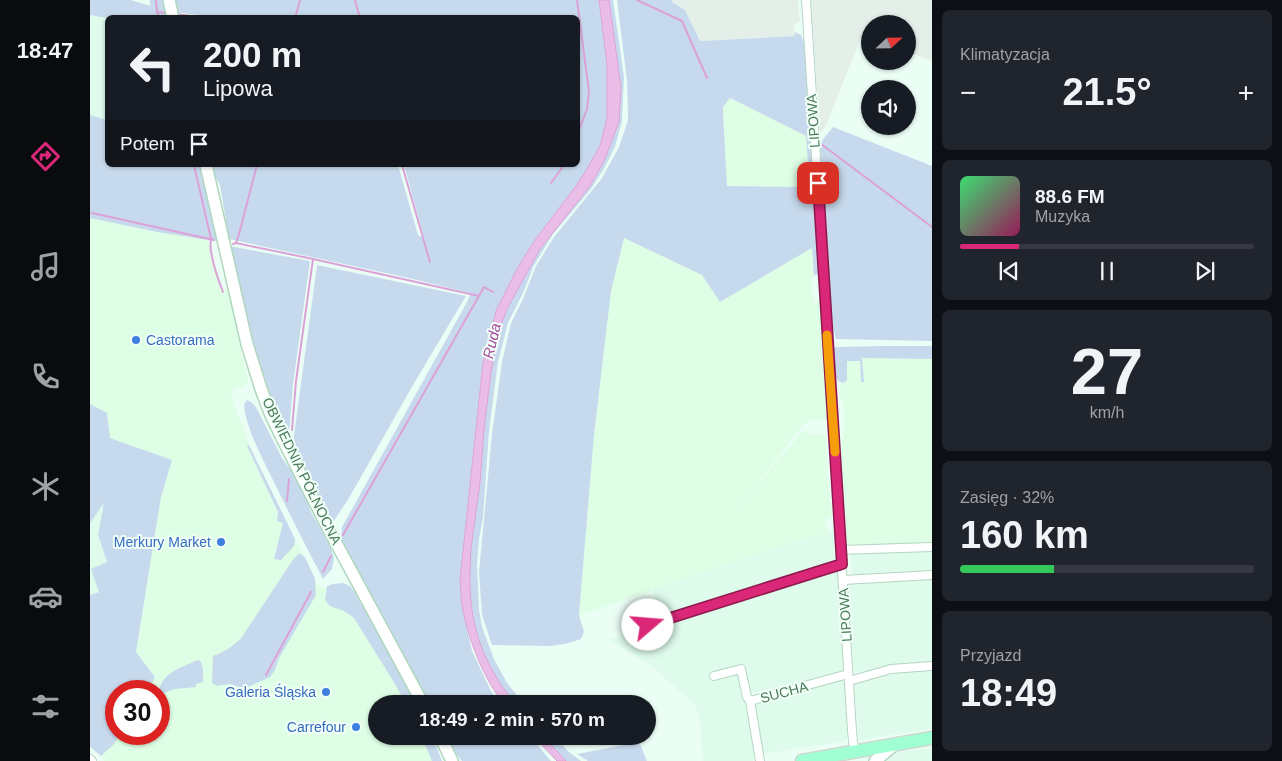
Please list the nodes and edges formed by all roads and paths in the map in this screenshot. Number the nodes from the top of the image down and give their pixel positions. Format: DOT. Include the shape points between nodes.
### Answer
graph roads {
  1 [pos="169,0"];
  2 [pos="806,0"];
  3 [pos="172,15"];
  4 [pos="206,167"];
  5 [pos="932,547"];
  6 [pos="841,550"];
  7 [pos="842,564"];
  8 [pos="932,575"];
  9 [pos="843,580"];
  10 [pos="648,625"];
  11 [pos="932,666"];
  12 [pos="714,676"];
  13 [pos="849,678"];
  14 [pos="418,695"];
  15 [pos="750,700"];
  16 [pos="932,738"];
  17 [pos="444,745"];
  18 [pos="895,745"];
  19 [pos="836,758"];
  20 [pos="856,758"];
  21 [pos="450,759"];
  22 [pos="760,761"];
  23 [pos="802,761"];
  24 [pos="875,761"];
  1 -- 3 [label="main road"];
  2 -- 6 [label="street, LIPOWA"];
  4 -- 14 [label="main road, OBWIEDNIA PÓŁNOCNA" via="247,344 270,412"];
  5 -- 6 [label="street"];
  6 -- 7 [label="street, LIPOWA"];
  7 -- 9 [label="street, LIPOWA"];
  7 -- 10 [label="street"];
  8 -- 9 [label="street"];
  9 -- 13 [label="street, LIPOWA"];
  11 -- 13 [label="street, SUCHA"];
  12 -- 15 [label="street" via="741,669"];
  13 -- 15 [label="street, SUCHA"];
  13 -- 20 [label="street, LIPOWA" via="852,741"];
  15 -- 22 [label="street, SUCHA"];
  16 -- 18 [label="main road"];
  17 -- 21 [label="main road"];
  18 -- 20 [label="main road"];
  18 -- 24 [label="main road"];
  19 -- 20 [label="main road"];
  19 -- 23 [label="main road"];
}
